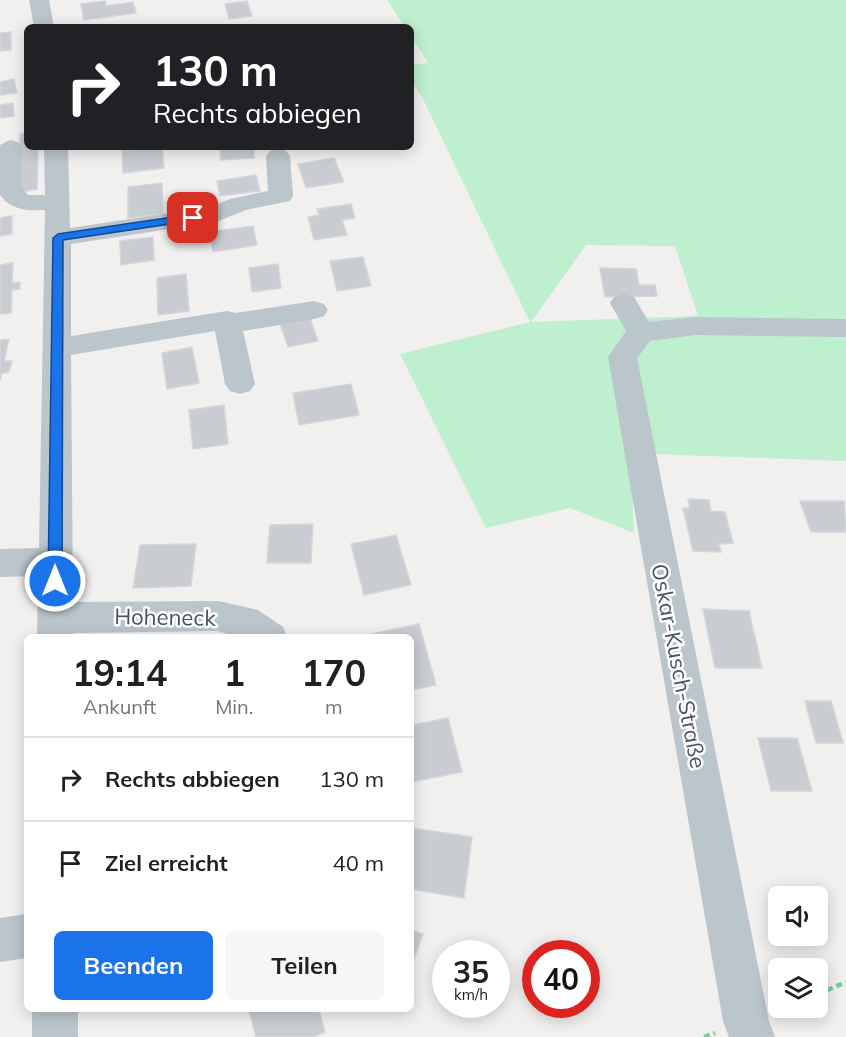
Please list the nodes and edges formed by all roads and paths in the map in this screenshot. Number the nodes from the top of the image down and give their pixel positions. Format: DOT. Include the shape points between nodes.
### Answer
graph roads {
  1 [pos="39,0"];
  2 [pos="43,24"];
  3 [pos="10,147"];
  4 [pos="56,150"];
  5 [pos="278,156"];
  6 [pos="58,201"];
  7 [pos="58,238"];
  8 [pos="314,310"];
  9 [pos="228,324"];
  10 [pos="846,328"];
  11 [pos="57,348"];
  12 [pos="240,384"];
  13 [pos="55,562"];
  14 [pos="0,563"];
  15 [pos="55,628"];
  16 [pos="264,634"];
  17 [pos="24,936"];
  18 [pos="0,940"];
  19 [pos="846,982"];
  20 [pos="828,989"];
  21 [pos="55,1012"];
  22 [pos="55,1037"];
  23 [pos="752,1037"];
  1 -- 2 [label="street"];
  3 -- 6 [label="street" via="9,190 13,197 26,204"];
  4 -- 6 [label="street"];
  5 -- 7 [label="street" via="281,196 239,204 216,214"];
  6 -- 7 [label="street"];
  7 -- 11 [label="street"];
  8 -- 9 [label="street"];
  9 -- 11 [label="street" via="227,320"];
  9 -- 12 [label="street"];
  10 -- 23 [label="street, Oskar-Kusch-Straße" via="695,326 632,317 622,357"];
  11 -- 13 [label="street"];
  13 -- 14 [label="street"];
  13 -- 15 [label="street"];
  15 -- 16 [label="street, Hoheneck" via="218,616 245,621"];
  17 -- 18 [label="street"];
  19 -- 20 [label="path"];
  21 -- 22 [label="street"];
}
